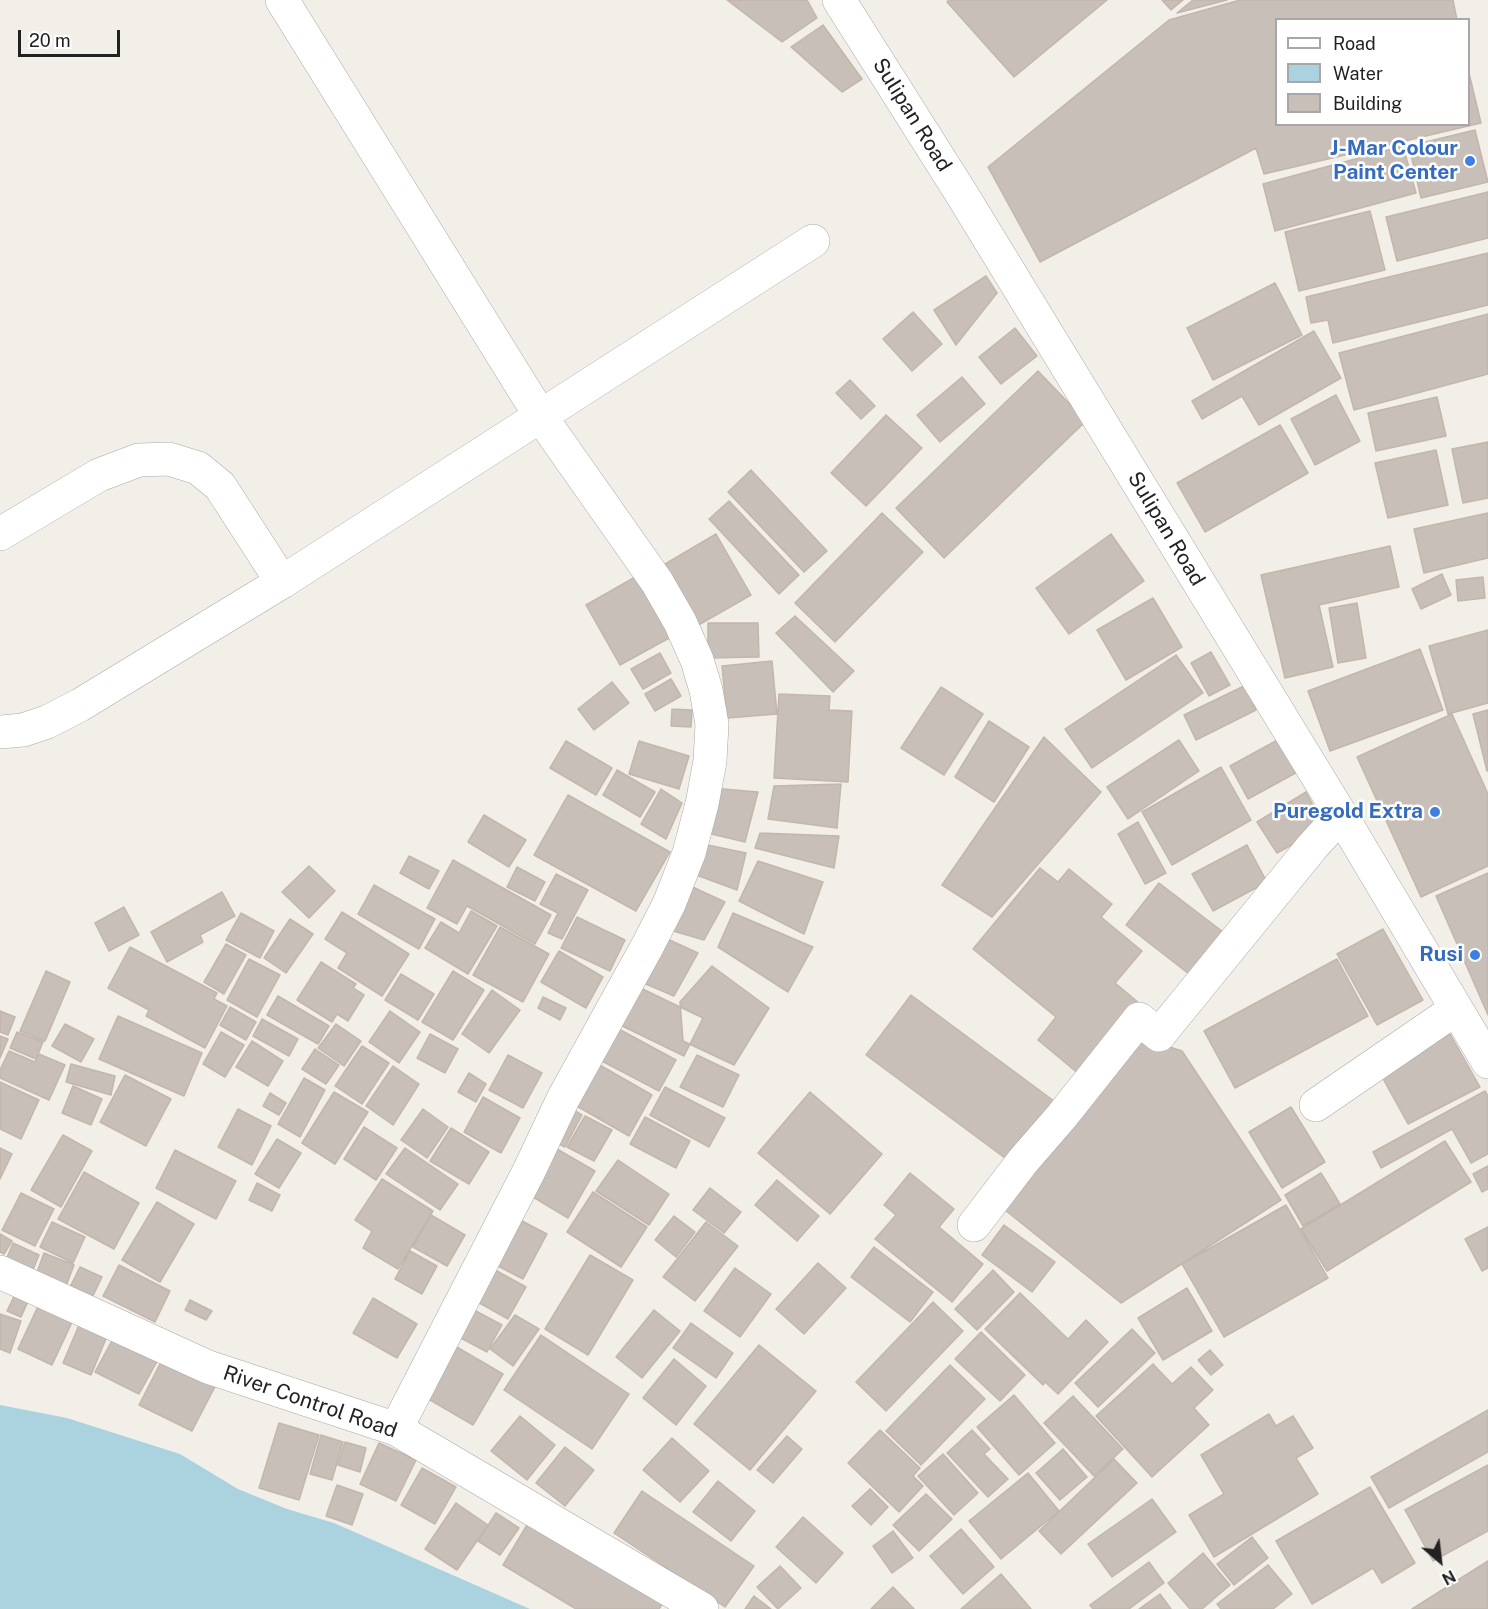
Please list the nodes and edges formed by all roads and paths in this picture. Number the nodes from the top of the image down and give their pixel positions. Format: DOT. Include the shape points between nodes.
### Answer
graph roads {
  1 [pos="282,0"];
  2 [pos="839,0"];
  3 [pos="813,241"];
  4 [pos="541,417"];
  5 [pos="0,534"];
  6 [pos="282,582"];
  7 [pos="0,732"];
  8 [pos="1341,815"];
  9 [pos="1456,1009"];
  10 [pos="1488,1062"];
  11 [pos="1316,1105"];
  12 [pos="974,1225"];
  13 [pos="0,1272"];
  14 [pos="396,1429"];
  15 [pos="702,1609"];
  1 -- 4 [label="street"];
  2 -- 8 [label="street, Sulipan Road"];
  3 -- 4 [label="street"];
  4 -- 6 [label="street"];
  4 -- 14 [label="street" via="657,582 680,622 706,690 712,724 710,761 689,853 669,904 563,1099"];
  5 -- 6 [label="street" via="99,475 139,460 169,459 198,468 220,486"];
  6 -- 7 [label="street" via="80,705 47,722"];
  8 -- 9 [label="street, Sulipan Road"];
  8 -- 12 [label="street" via="1159,1035 1139,1019"];
  9 -- 10 [label="street, Sulipan Road"];
  9 -- 11 [label="street"];
  13 -- 14 [label="street, River Control Road" via="208,1367"];
  14 -- 15 [label="street, River Control Road"];
}
